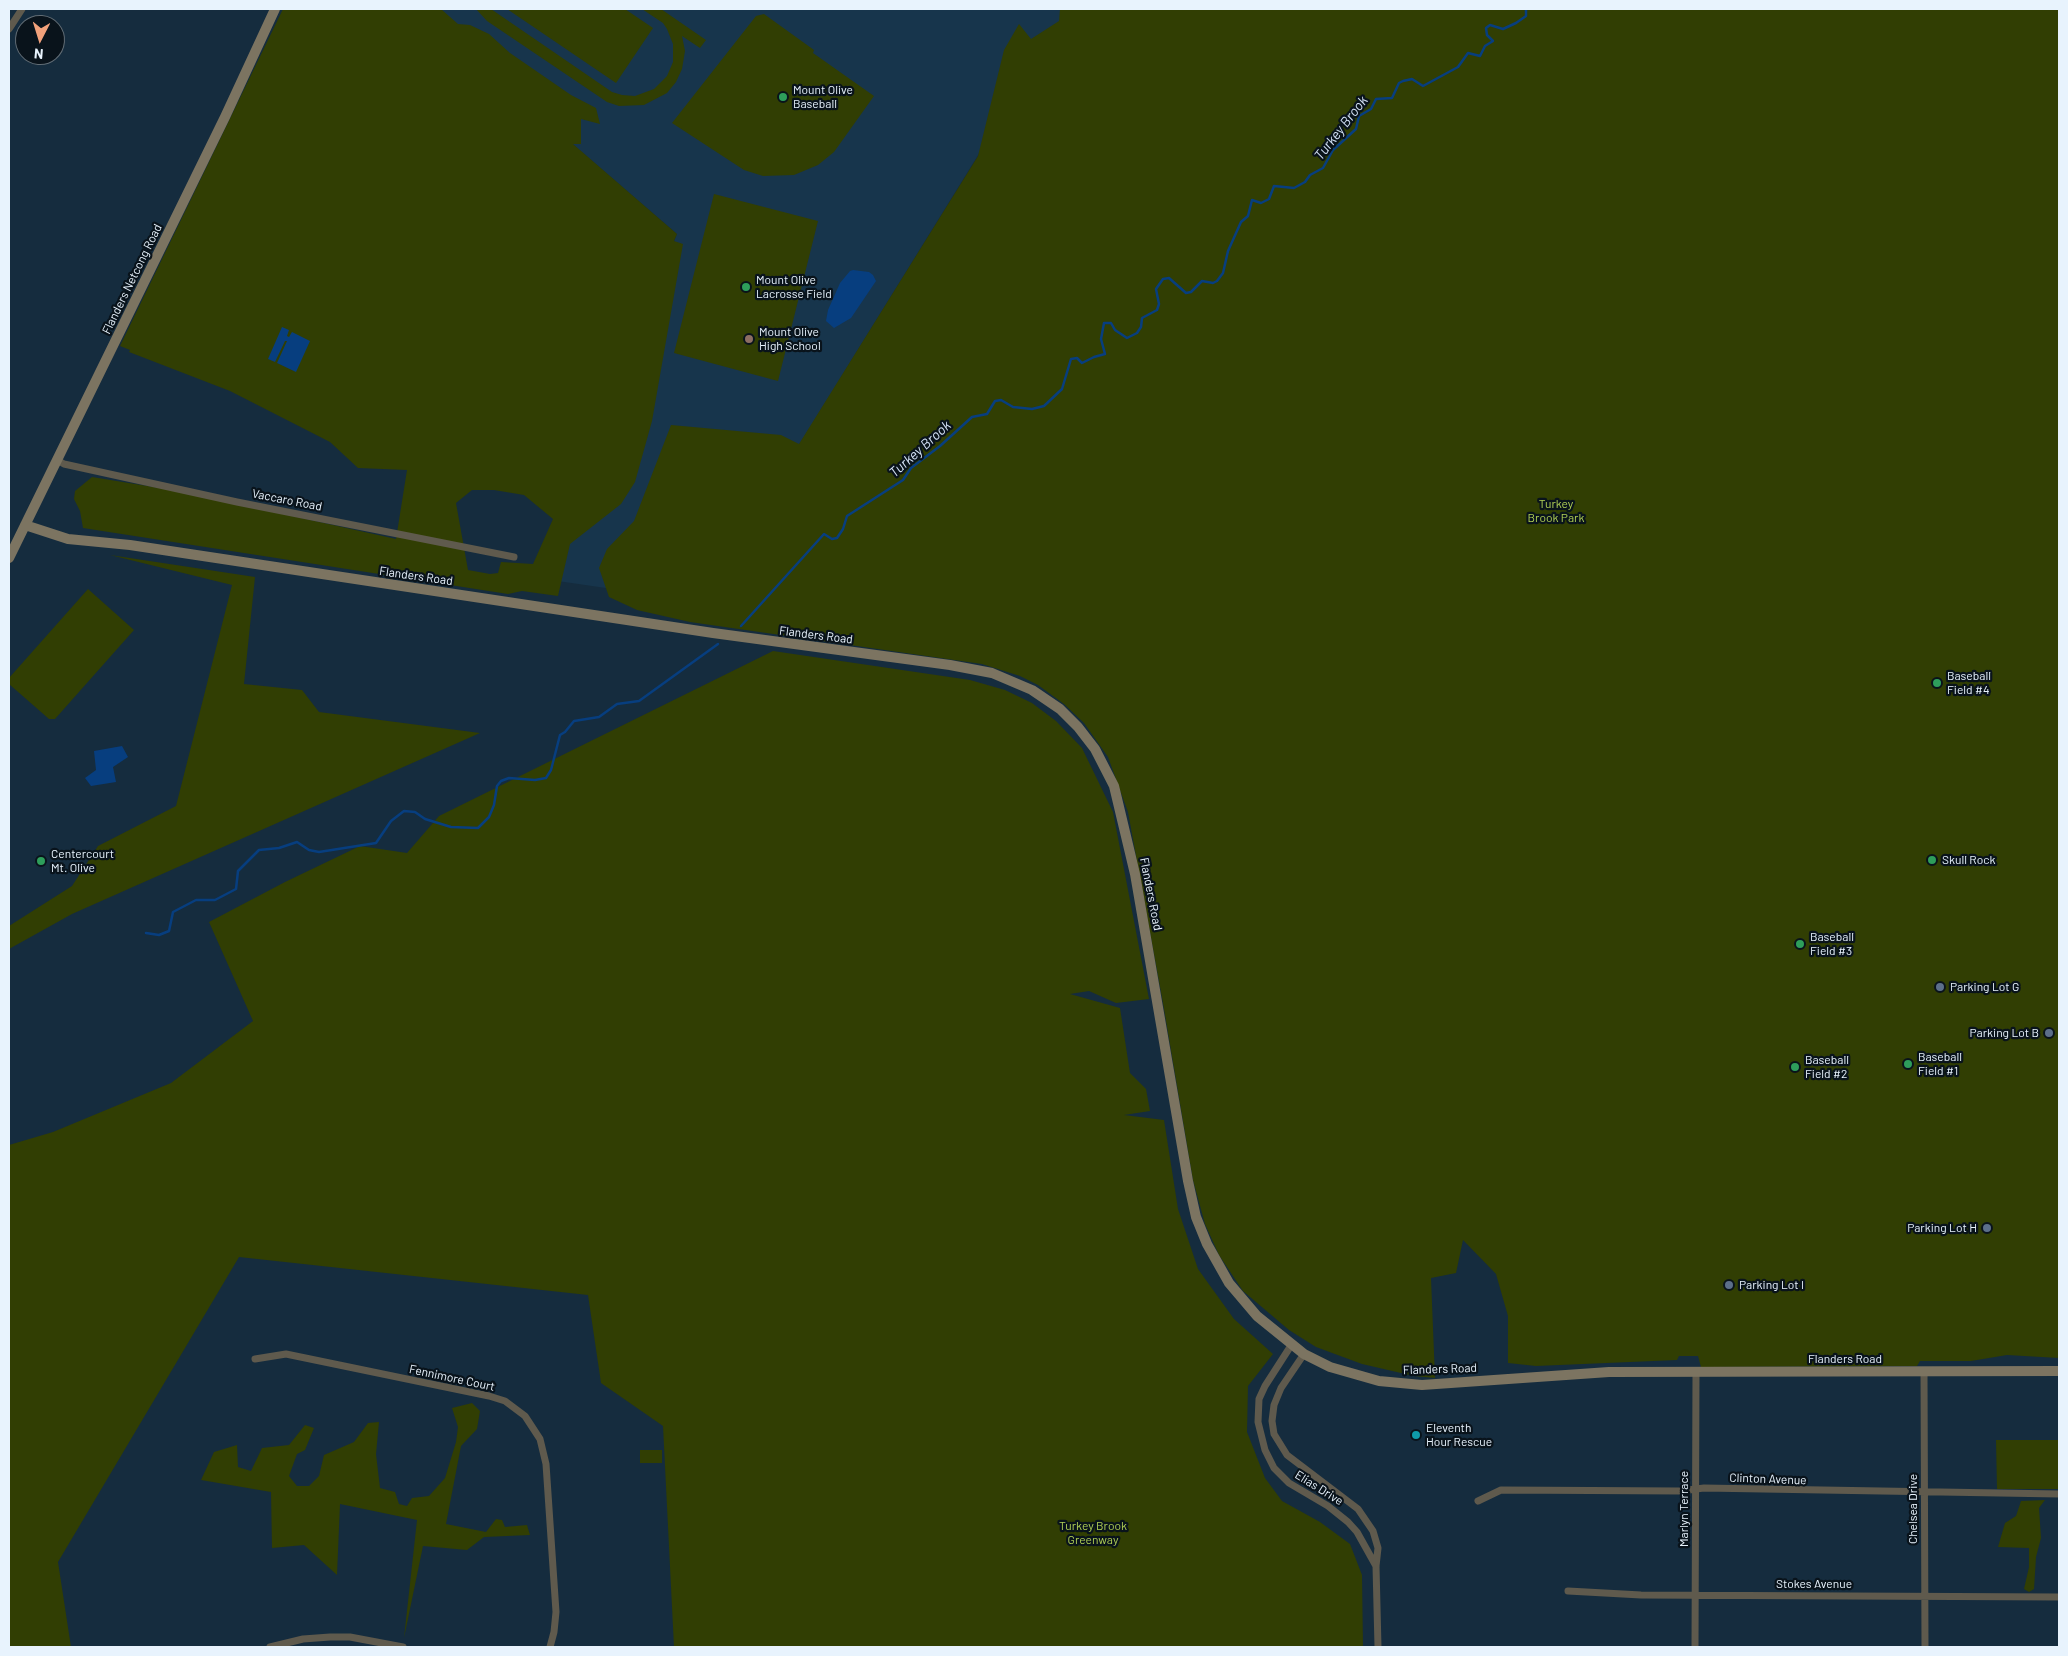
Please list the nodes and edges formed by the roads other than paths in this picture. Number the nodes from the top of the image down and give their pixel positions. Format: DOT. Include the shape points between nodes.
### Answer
graph roads {
  1 [pos="22,9"];
  2 [pos="274,9"];
  3 [pos="9,29"];
  4 [pos="57,460"];
  5 [pos="26,525"];
  6 [pos="514,557"];
  7 [pos="9,558"];
  8 [pos="1292,1344"];
  9 [pos="1304,1354"];
  10 [pos="255,1359"];
  11 [pos="1924,1371"];
  12 [pos="2059,1371"];
  13 [pos="1696,1372"];
  14 [pos="1695,1489"];
  15 [pos="1925,1491"];
  16 [pos="2059,1494"];
  17 [pos="1478,1502"];
  18 [pos="1376,1566"];
  19 [pos="1568,1591"];
  20 [pos="1695,1595"];
  21 [pos="1924,1596"];
  22 [pos="2059,1598"];
  23 [pos="270,1647"];
  24 [pos="403,1647"];
  25 [pos="550,1647"];
  26 [pos="1378,1647"];
  27 [pos="1695,1647"];
  28 [pos="1924,1647"];
  1 -- 3 [label="street"];
  2 -- 4 [label="main road, Flanders Netcong Road" via="229,109"];
  4 -- 5 [label="main road, Flanders Netcong Road"];
  4 -- 6 [label="street, Vaccaro Road" via="247,504"];
  5 -- 7 [label="main road, Flanders Netcong Road"];
  5 -- 8 [label="main road, Flanders Road" via="68,539 130,545 950,665 997,674 1032,690 1065,714 1088,739 1114,786 1135,874 1186,1171 1199,1226 1213,1258 1238,1294 1265,1323"];
  8 -- 9 [label="main road, Flanders Road"];
  8 -- 18 [label="street, Elias Drive" via="1259,1399 1258,1422 1265,1450 1285,1480 1348,1522"];
  9 -- 13 [label="main road, Flanders Road" via="1343,1372 1414,1385 1592,1372"];
  9 -- 18 [label="street, Elias Drive" via="1281,1388 1274,1405 1272,1421 1277,1441 1287,1455 1365,1517 1377,1542"];
  10 -- 25 [label="street, Fennimore Court" via="286,1354 489,1396 505,1401 525,1416 540,1439 546,1464 556,1612"];
  11 -- 12 [label="main road, Flanders Road"];
  11 -- 13 [label="main road, Flanders Road"];
  11 -- 15 [label="street, Chelsea Drive"];
  13 -- 14 [label="street, Marlyn Terrace"];
  14 -- 15 [label="street, Clinton Avenue"];
  14 -- 17 [label="street, Clinton Avenue" via="1501,1490"];
  14 -- 20 [label="street, Marlyn Terrace"];
  15 -- 16 [label="street, Clinton Avenue"];
  15 -- 21 [label="street, Chelsea Drive"];
  18 -- 26 [label="street, Elias Drive"];
  19 -- 20 [label="street, Stokes Avenue"];
  20 -- 21 [label="street, Stokes Avenue"];
  20 -- 27 [label="street, Marlyn Terrace"];
  21 -- 22 [label="street, Stokes Avenue"];
  21 -- 28 [label="street, Chelsea Drive"];
  23 -- 24 [label="street" via="302,1639 350,1637"];
}
